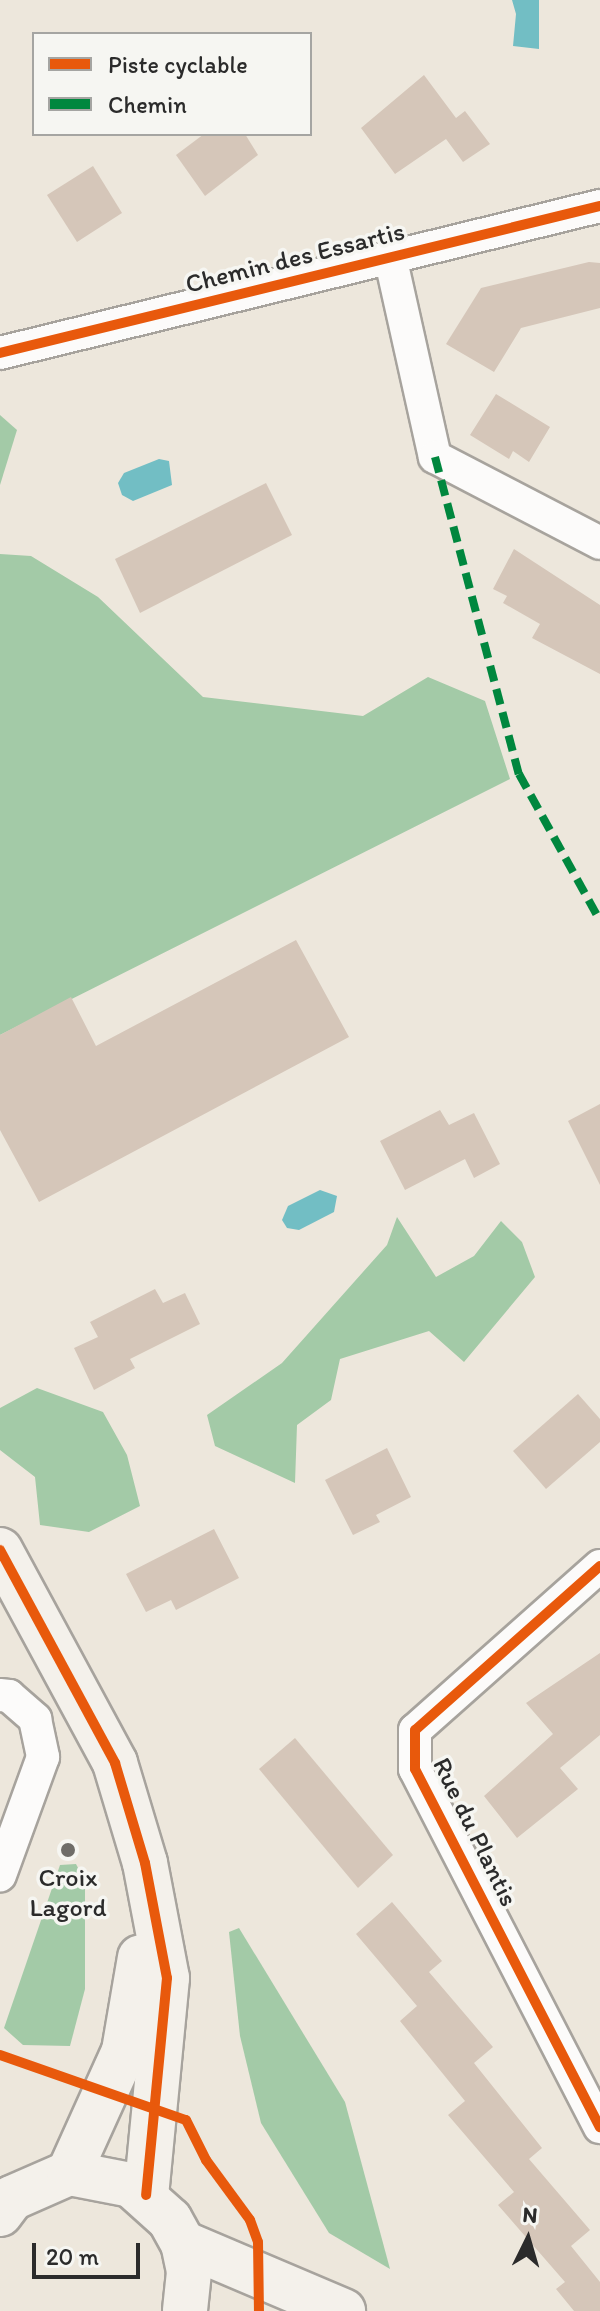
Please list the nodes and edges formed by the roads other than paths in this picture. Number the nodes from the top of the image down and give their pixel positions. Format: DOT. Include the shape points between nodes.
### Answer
graph roads {
  1 [pos="600,206"];
  2 [pos="390,256"];
  3 [pos="0,353"];
  4 [pos="600,543"];
  5 [pos="0,1550"];
  6 [pos="600,1566"];
  7 [pos="5,1696"];
  8 [pos="0,1875"];
  9 [pos="152,1916"];
  10 [pos="600,2127"];
  11 [pos="69,2173"];
  12 [pos="146,2195"];
  13 [pos="4,2199"];
  14 [pos="183,2243"];
  15 [pos="185,2311"];
  16 [pos="343,2311"];
  1 -- 2 [label="street, Chemin des Essartis"];
  2 -- 3 [label="street, Chemin des Essartis"];
  2 -- 4 [label="street" via="435,457"];
  5 -- 9 [label="street" via="115,1763 136,1823"];
  6 -- 10 [label="street, Rue du Plantis" via="415,1730 415,1769"];
  7 -- 8 [label="street" via="35,1719 43,1757"];
  9 -- 11 [label="street" via="124,2051"];
  9 -- 12 [label="street" via="167,1978"];
  11 -- 12 [label="street" via="106,2177"];
  11 -- 13 [label="street"];
  12 -- 14 [label="street"];
  14 -- 15 [label="street" via="189,2272"];
  14 -- 16 [label="street"];
}
